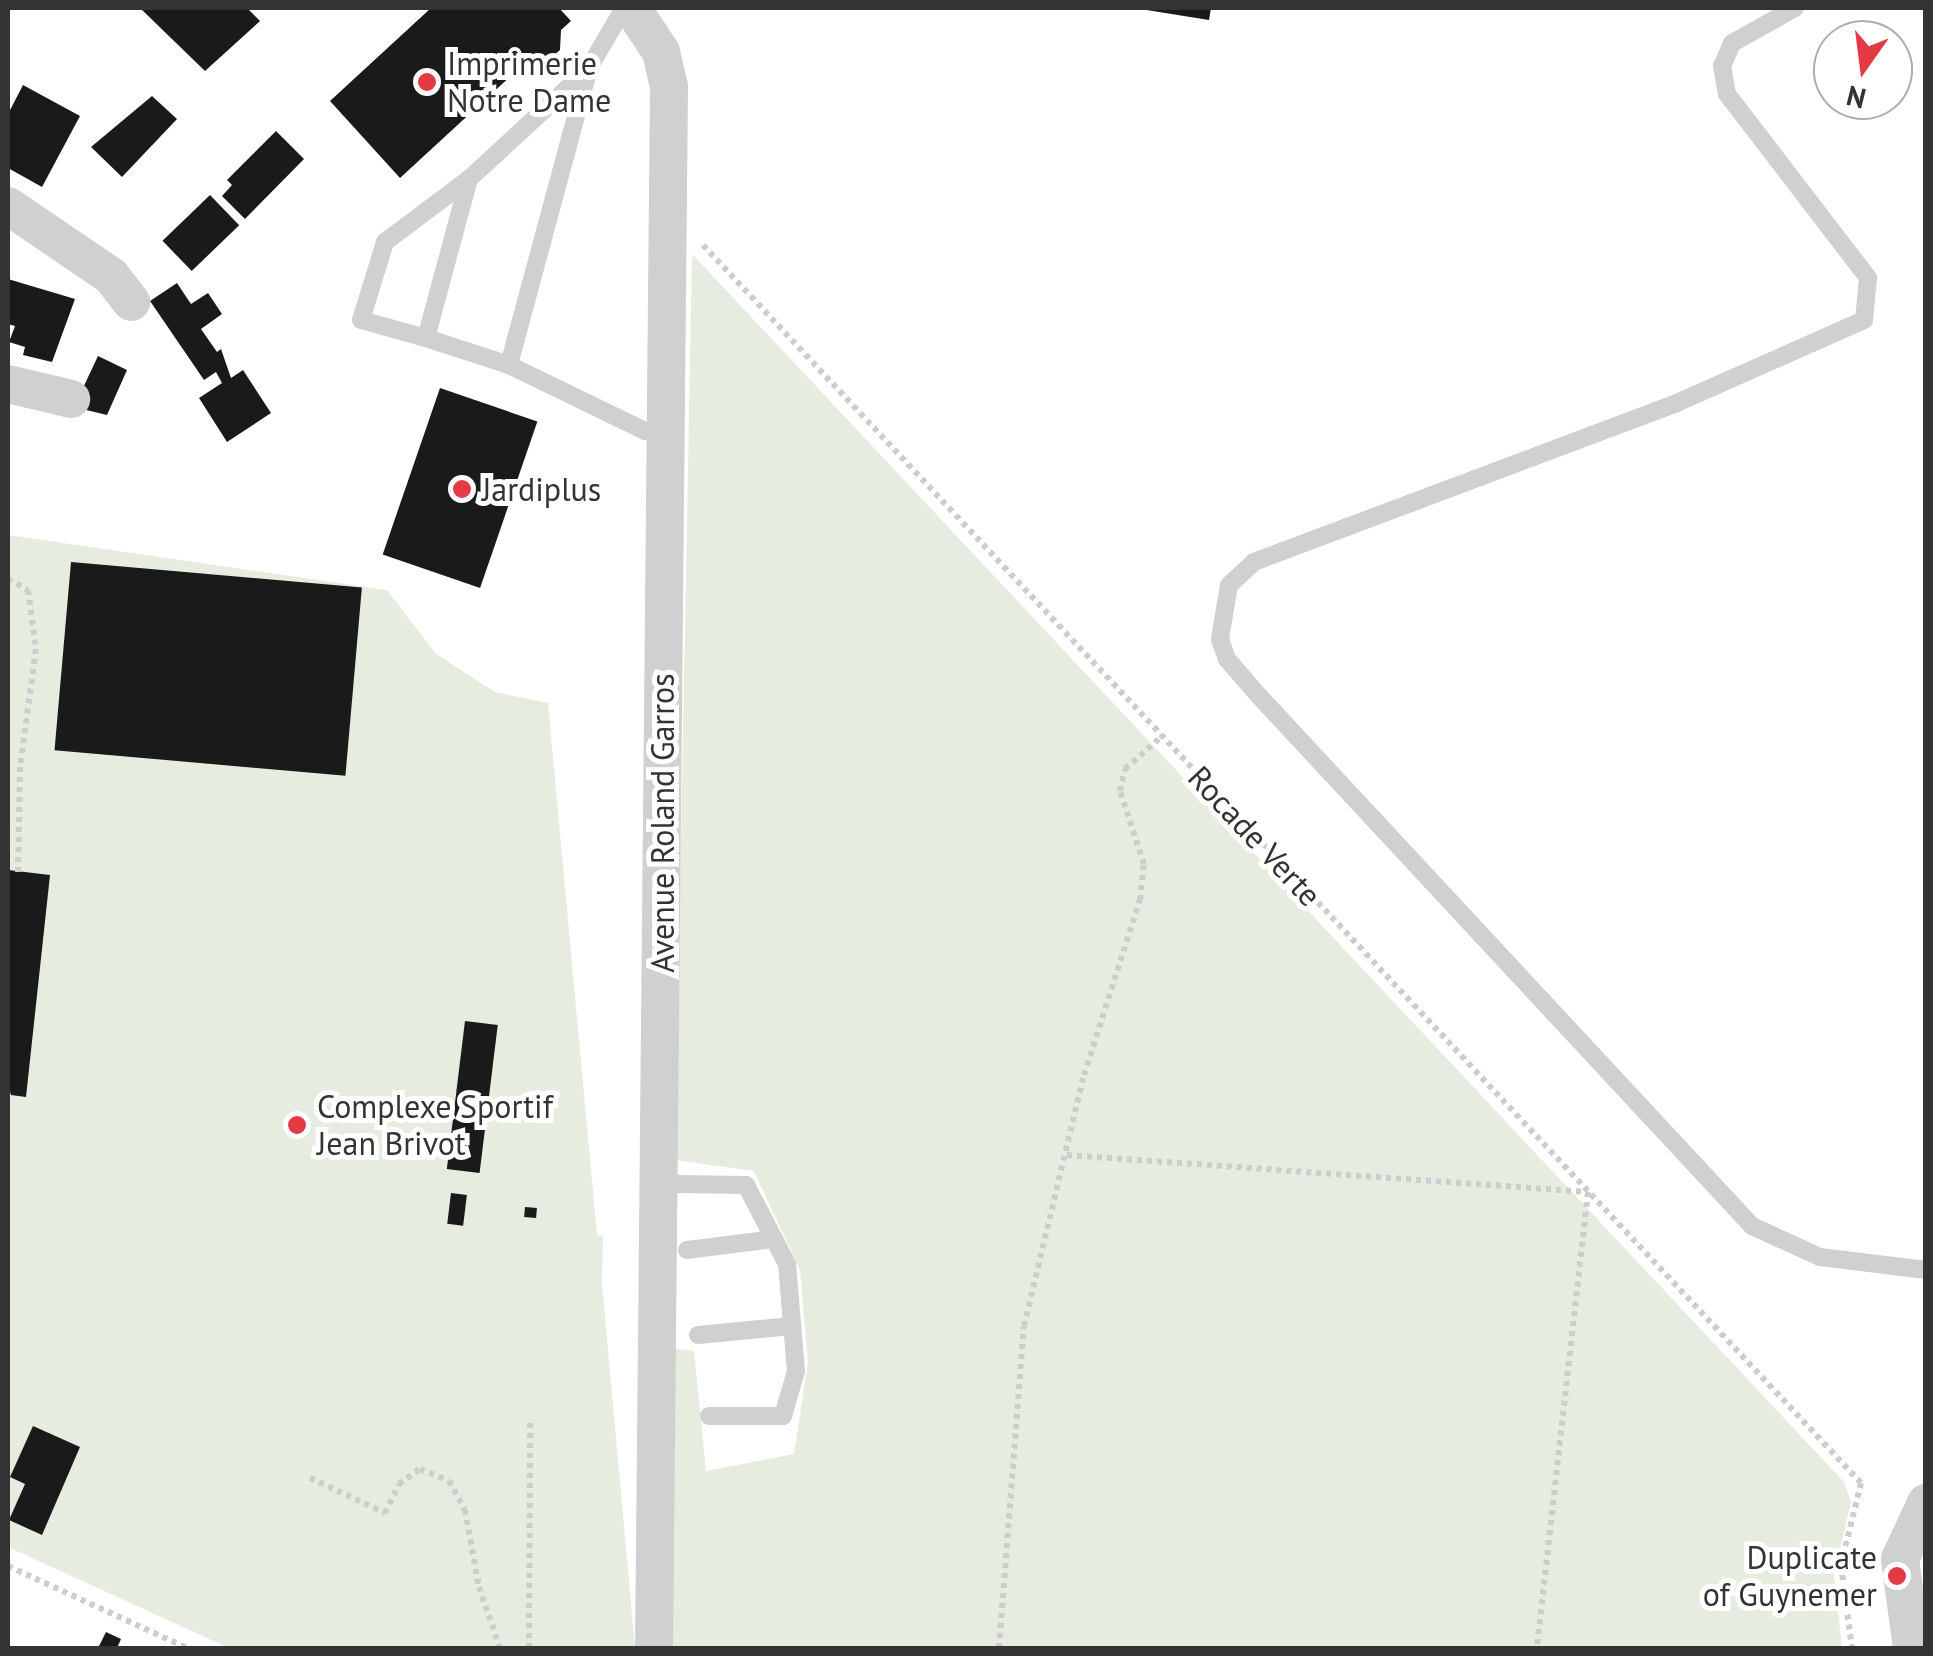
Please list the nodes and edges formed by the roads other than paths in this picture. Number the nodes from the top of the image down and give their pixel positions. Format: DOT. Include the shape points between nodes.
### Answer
graph roads {
  1 [pos="624,8"];
  2 [pos="632,8"];
  3 [pos="1795,8"];
  4 [pos="589,68"];
  5 [pos="469,179"];
  6 [pos="8,206"];
  7 [pos="132,302"];
  8 [pos="426,338"];
  9 [pos="509,365"];
  10 [pos="8,384"];
  11 [pos="71,399"];
  12 [pos="666,433"];
  13 [pos="657,1190"];
  14 [pos="774,1239"];
  15 [pos="686,1250"];
  16 [pos="1926,1270"];
  17 [pos="792,1326"];
  18 [pos="698,1335"];
  19 [pos="708,1416"];
  20 [pos="1926,1503"];
  21 [pos="654,1648"];
  22 [pos="1912,1648"];
  1 -- 4 [label="lane"];
  2 -- 12 [label="street, Avenue Roland Garros" via="661,52 670,87"];
  3 -- 16 [label="lane" via="1732,42 1722,66 1727,94 1868,278 1864,320 1677,403 1281,548 1229,585 1220,639 1227,659 1259,696 1752,1226 1820,1257"];
  4 -- 5 [label="lane"];
  4 -- 9 [label="lane"];
  5 -- 8 [label="lane"];
  5 -- 8 [label="lane" via="385,242 361,320"];
  6 -- 7 [label="street" via="111,276"];
  8 -- 9 [label="lane"];
  9 -- 12 [label="lane" via="645,431"];
  10 -- 11 [label="street"];
  12 -- 13 [label="street, Avenue Roland Garros"];
  13 -- 14 [label="lane" via="678,1184 746,1186"];
  13 -- 21 [label="street, Avenue Roland Garros"];
  14 -- 15 [label="lane"];
  14 -- 17 [label="lane" via="787,1264"];
  17 -- 18 [label="lane"];
  17 -- 19 [label="lane" via="796,1371 782,1416"];
  20 -- 22 [label="street" via="1900,1560"];
}
